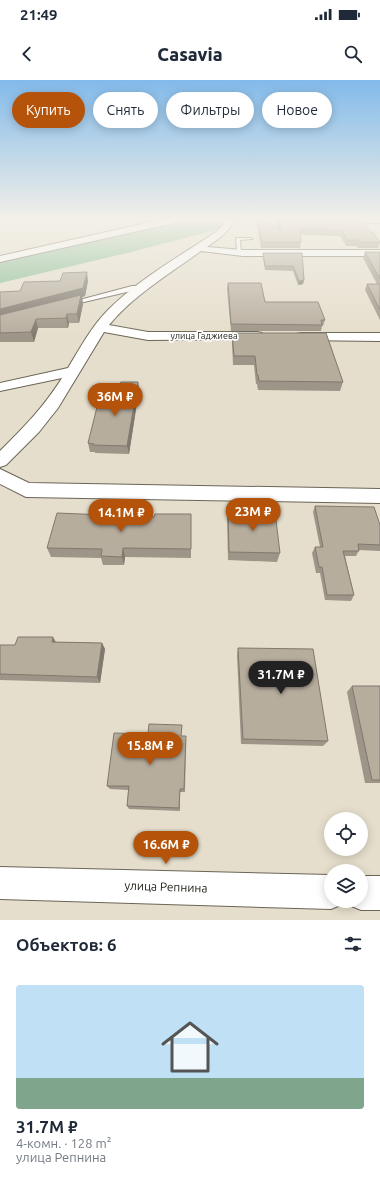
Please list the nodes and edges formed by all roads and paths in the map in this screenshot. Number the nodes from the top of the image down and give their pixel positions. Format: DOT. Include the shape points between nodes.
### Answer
graph roads {
  1 [pos="184,258"];
  2 [pos="141,288"];
  3 [pos="66,305"];
  4 [pos="100,327"];
  5 [pos="272,337"];
  6 [pos="287,337"];
  7 [pos="380,337"];
  8 [pos="72,371"];
  9 [pos="0,387"];
  10 [pos="0,461"];
  11 [pos="0,476"];
  12 [pos="380,496"];
  13 [pos="0,883"];
  14 [pos="324,892"];
  15 [pos="368,893"];
  16 [pos="380,893"];
  1 -- 2 [label="street"];
  2 -- 3 [label="lane"];
  2 -- 4 [label="street"];
  4 -- 5 [label="street, улица Гаджиева" via="148,336"];
  4 -- 8 [label="street"];
  6 -- 7 [label="street"];
  8 -- 9 [label="street"];
  8 -- 10 [label="street" via="52,404 33,428"];
  11 -- 12 [label="street" via="26,490"];
  13 -- 14 [label="street, улица Репнина"];
  15 -- 16 [label="street"];
}
